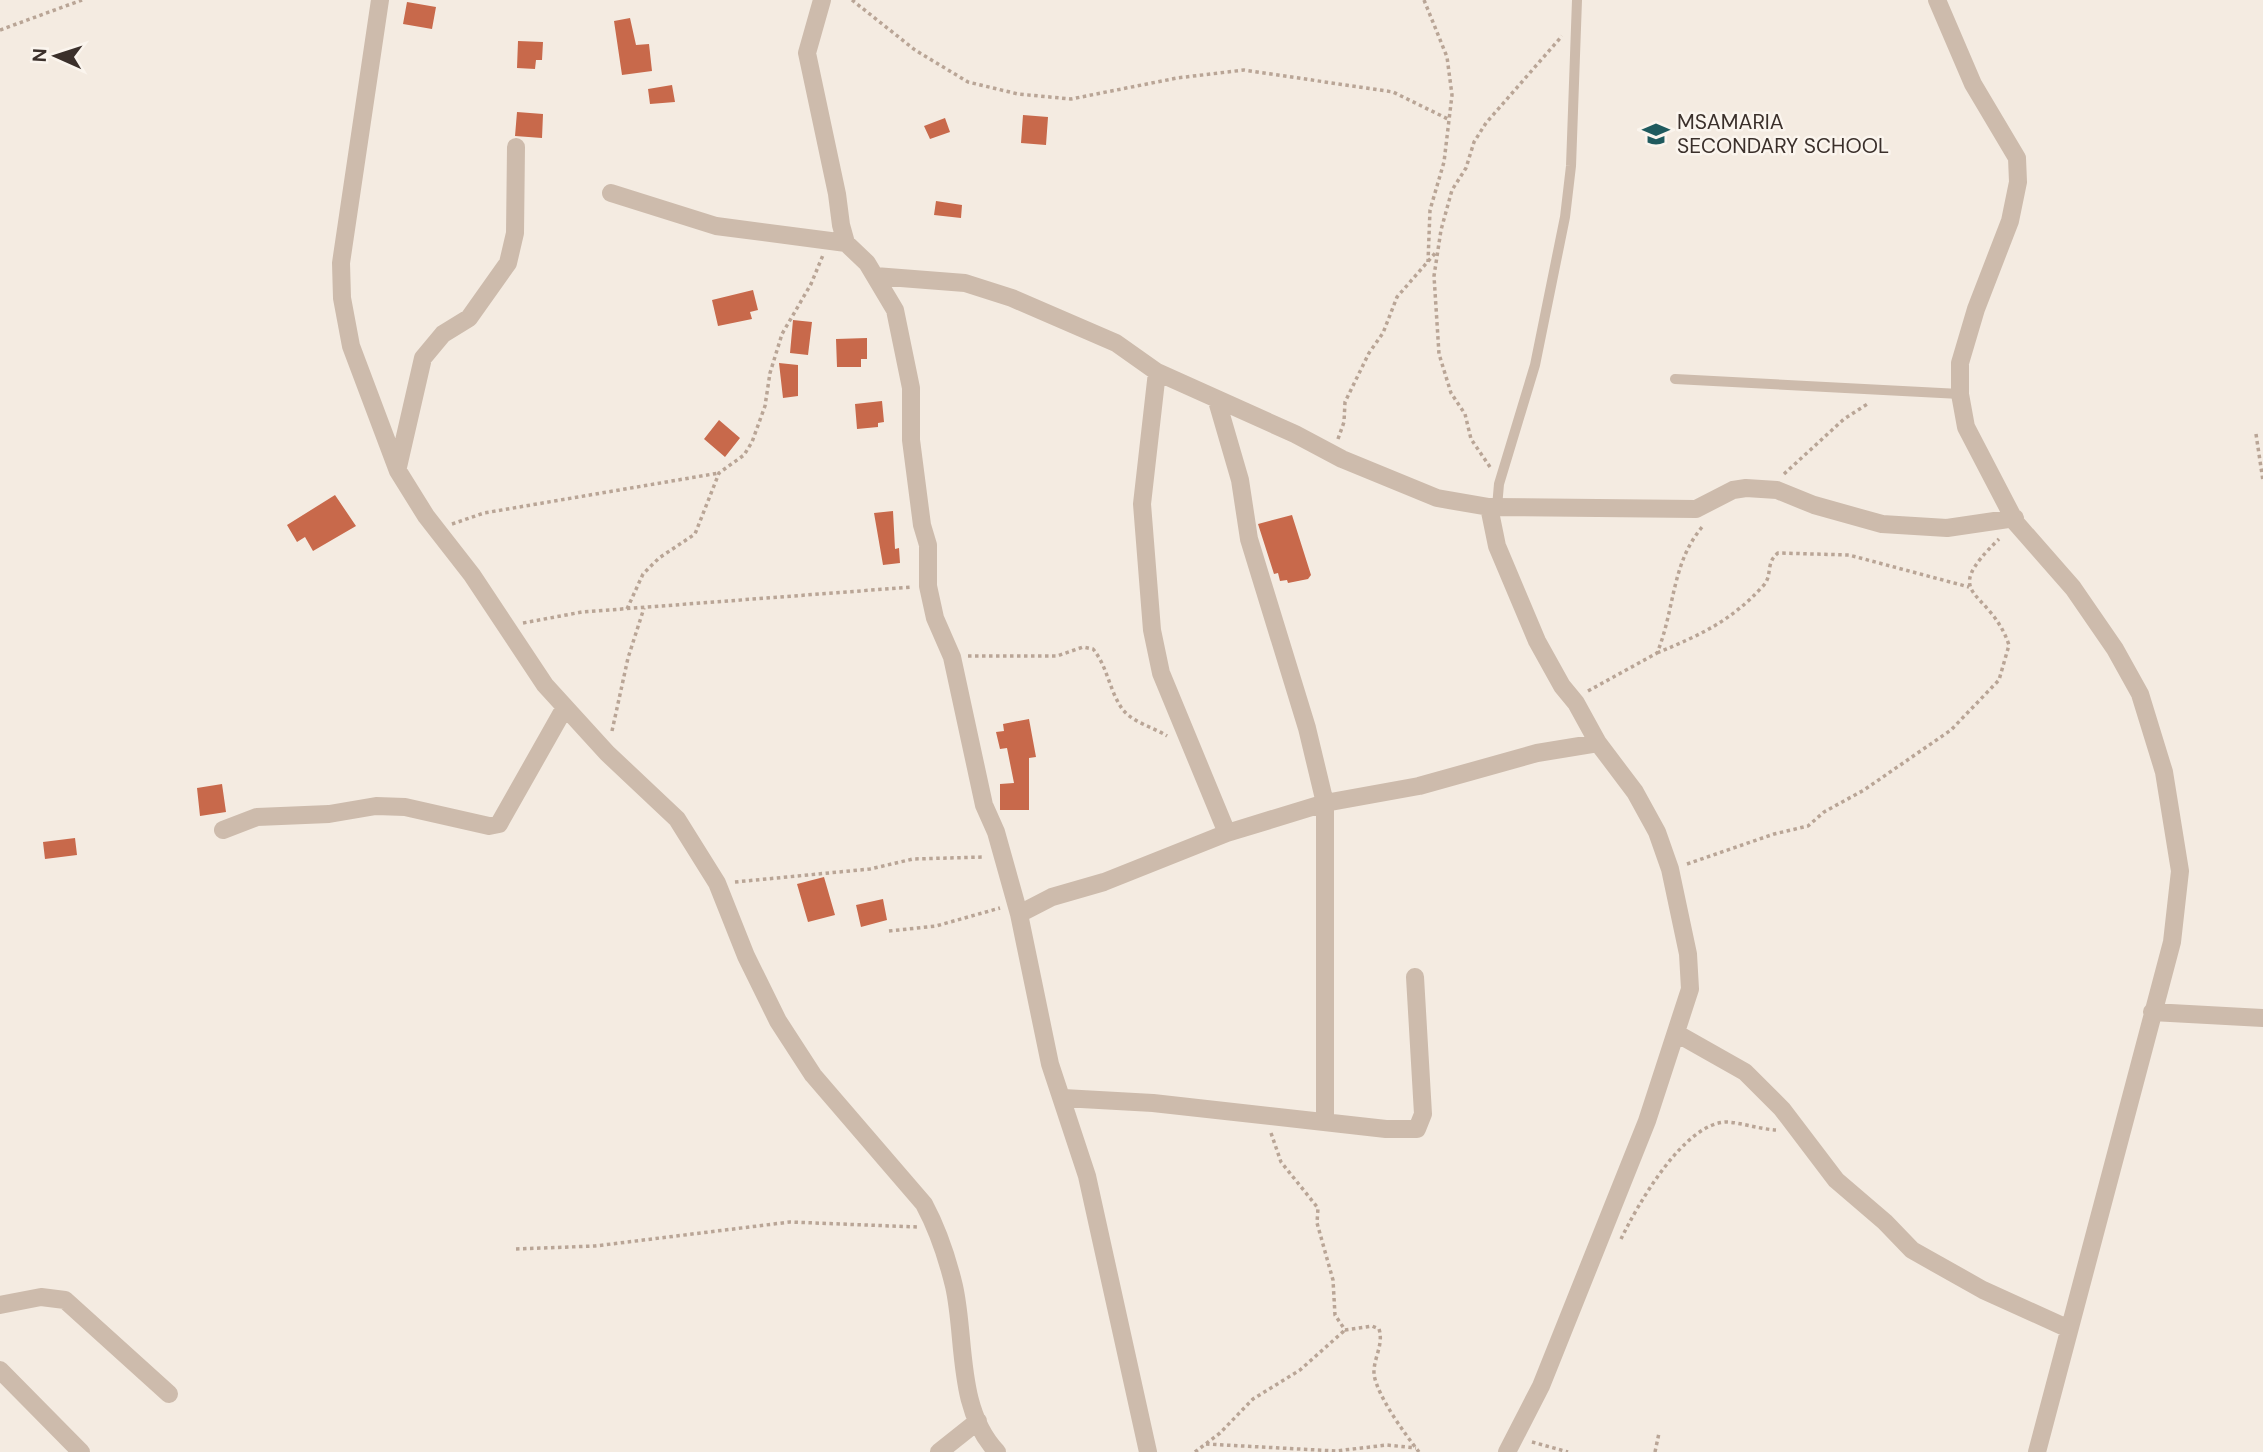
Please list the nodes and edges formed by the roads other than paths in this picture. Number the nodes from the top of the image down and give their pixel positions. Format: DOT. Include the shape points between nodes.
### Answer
graph roads {
  1 [pos="380,0"];
  2 [pos="822,0"];
  3 [pos="1577,0"];
  4 [pos="1937,0"];
  5 [pos="516,147"];
  6 [pos="611,193"];
  7 [pos="838,242"];
  8 [pos="875,276"];
  9 [pos="1157,372"];
  10 [pos="1675,379"];
  11 [pos="1960,394"];
  12 [pos="1217,401"];
  13 [pos="398,471"];
  14 [pos="1493,507"];
  15 [pos="2016,521"];
  16 [pos="564,709"];
  17 [pos="1598,743"];
  18 [pos="1325,803"];
  19 [pos="223,830"];
  20 [pos="1227,834"];
  21 [pos="1018,909"];
  22 [pos="1415,977"];
  23 [pos="2152,1013"];
  24 [pos="2263,1018"];
  25 [pos="1676,1033"];
  26 [pos="1063,1098"];
  27 [pos="1325,1121"];
  28 [pos="0,1305"];
  29 [pos="2069,1329"];
  30 [pos="0,1370"];
  31 [pos="169,1394"];
  32 [pos="978,1421"];
  33 [pos="1510,1444"];
  34 [pos="992,1450"];
  35 [pos="81,1452"];
  36 [pos="939,1452"];
  37 [pos="1148,1452"];
  38 [pos="2037,1452"];
  1 -- 13 [label="street" via="341,263 342,298 351,346"];
  2 -- 7 [label="street" via="807,53"];
  3 -- 14 [label="lane" via="1565,217 1535,365"];
  4 -- 11 [label="street" via="1973,84 2017,158 2018,182 2010,221 1960,363"];
  5 -- 13 [label="street" via="515,233 508,263 469,318 443,334 424,358"];
  6 -- 7 [label="street" via="716,226"];
  7 -- 8 [label="street"];
  8 -- 9 [label="street" via="965,283 1012,298 1116,342"];
  8 -- 21 [label="street" via="895,310 911,388 911,440 935,618 952,657 984,805"];
  9 -- 12 [label="street"];
  9 -- 20 [label="street" via="1142,504 1152,630 1161,673"];
  10 -- 11 [label="lane"];
  11 -- 15 [label="street" via="1966,427"];
  12 -- 14 [label="street" via="1437,498"];
  12 -- 18 [label="street" via="1240,481 1249,539"];
  13 -- 16 [label="street"];
  14 -- 15 [label="street" via="1696,509 1733,490 1760,488 1882,524 1947,528"];
  14 -- 17 [label="street" via="1497,547 1510,583 1562,686"];
  15 -- 23 [label="street" via="2073,588 2115,649 2153,729 2180,871 2172,942"];
  16 -- 19 [label="street" via="499,824 376,806 328,814 257,817"];
  16 -- 32 [label="street" via="677,819 717,883 778,1021 813,1075 924,1204 937,1228 954,1286 969,1397"];
  17 -- 18 [label="street" via="1537,753 1419,786"];
  17 -- 25 [label="street" via="1635,792 1670,869 1688,954 1690,989"];
  18 -- 20 [label="street"];
  18 -- 27 [label="street"];
  20 -- 21 [label="street" via="1104,882"];
  21 -- 26 [label="street" via="1050,1064"];
  22 -- 27 [label="street" via="1420,1125 1409,1130"];
  23 -- 24 [label="street"];
  23 -- 29 [label="street"];
  25 -- 29 [label="street" via="1745,1072 1799,1130 1836,1180 1912,1250 1983,1290"];
  25 -- 33 [label="street" via="1647,1121 1564,1330"];
  26 -- 27 [label="street"];
  26 -- 37 [label="street" via="1087,1176"];
  28 -- 31 [label="street" via="41,1297 65,1300"];
  29 -- 38 [label="street"];
  30 -- 35 [label="street"];
  32 -- 34 [label="street"];
  32 -- 36 [label="street"];
}
